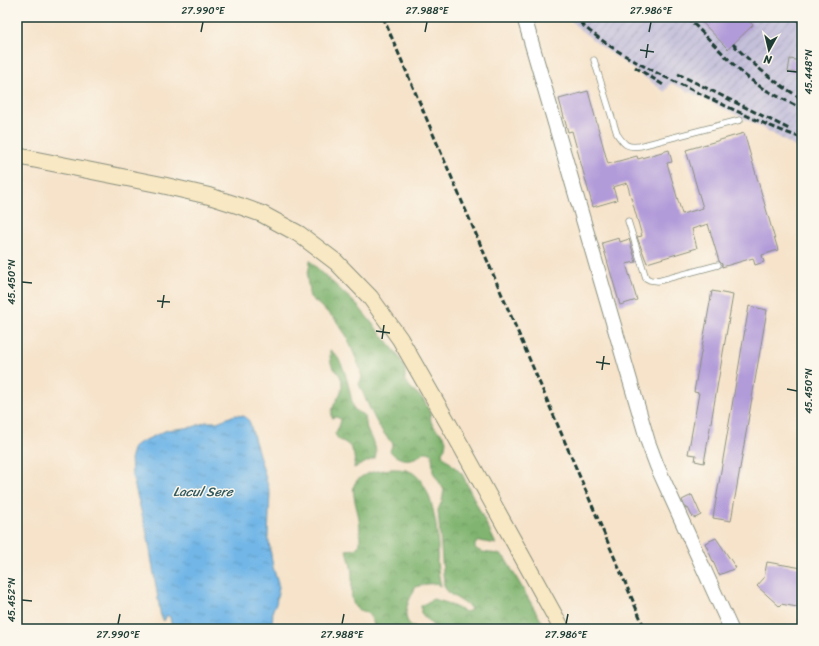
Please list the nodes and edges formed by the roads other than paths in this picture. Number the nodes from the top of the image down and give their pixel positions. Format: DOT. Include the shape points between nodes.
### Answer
graph roads {
  1 [pos="524,17"];
  2 [pos="594,60"];
  3 [pos="740,120"];
  4 [pos="17,156"];
  5 [pos="628,221"];
  6 [pos="718,264"];
  7 [pos="562,629"];
  8 [pos="731,629"];
  1 -- 8 [label="street" via="648,442"];
  2 -- 3 [label="lane" via="617,134 625,144 632,147"];
  4 -- 7 [label="main road" via="162,185 240,206 262,214 299,234 336,262 370,297 400,339"];
  5 -- 6 [label="lane" via="646,278 650,280 658,281"];
}
